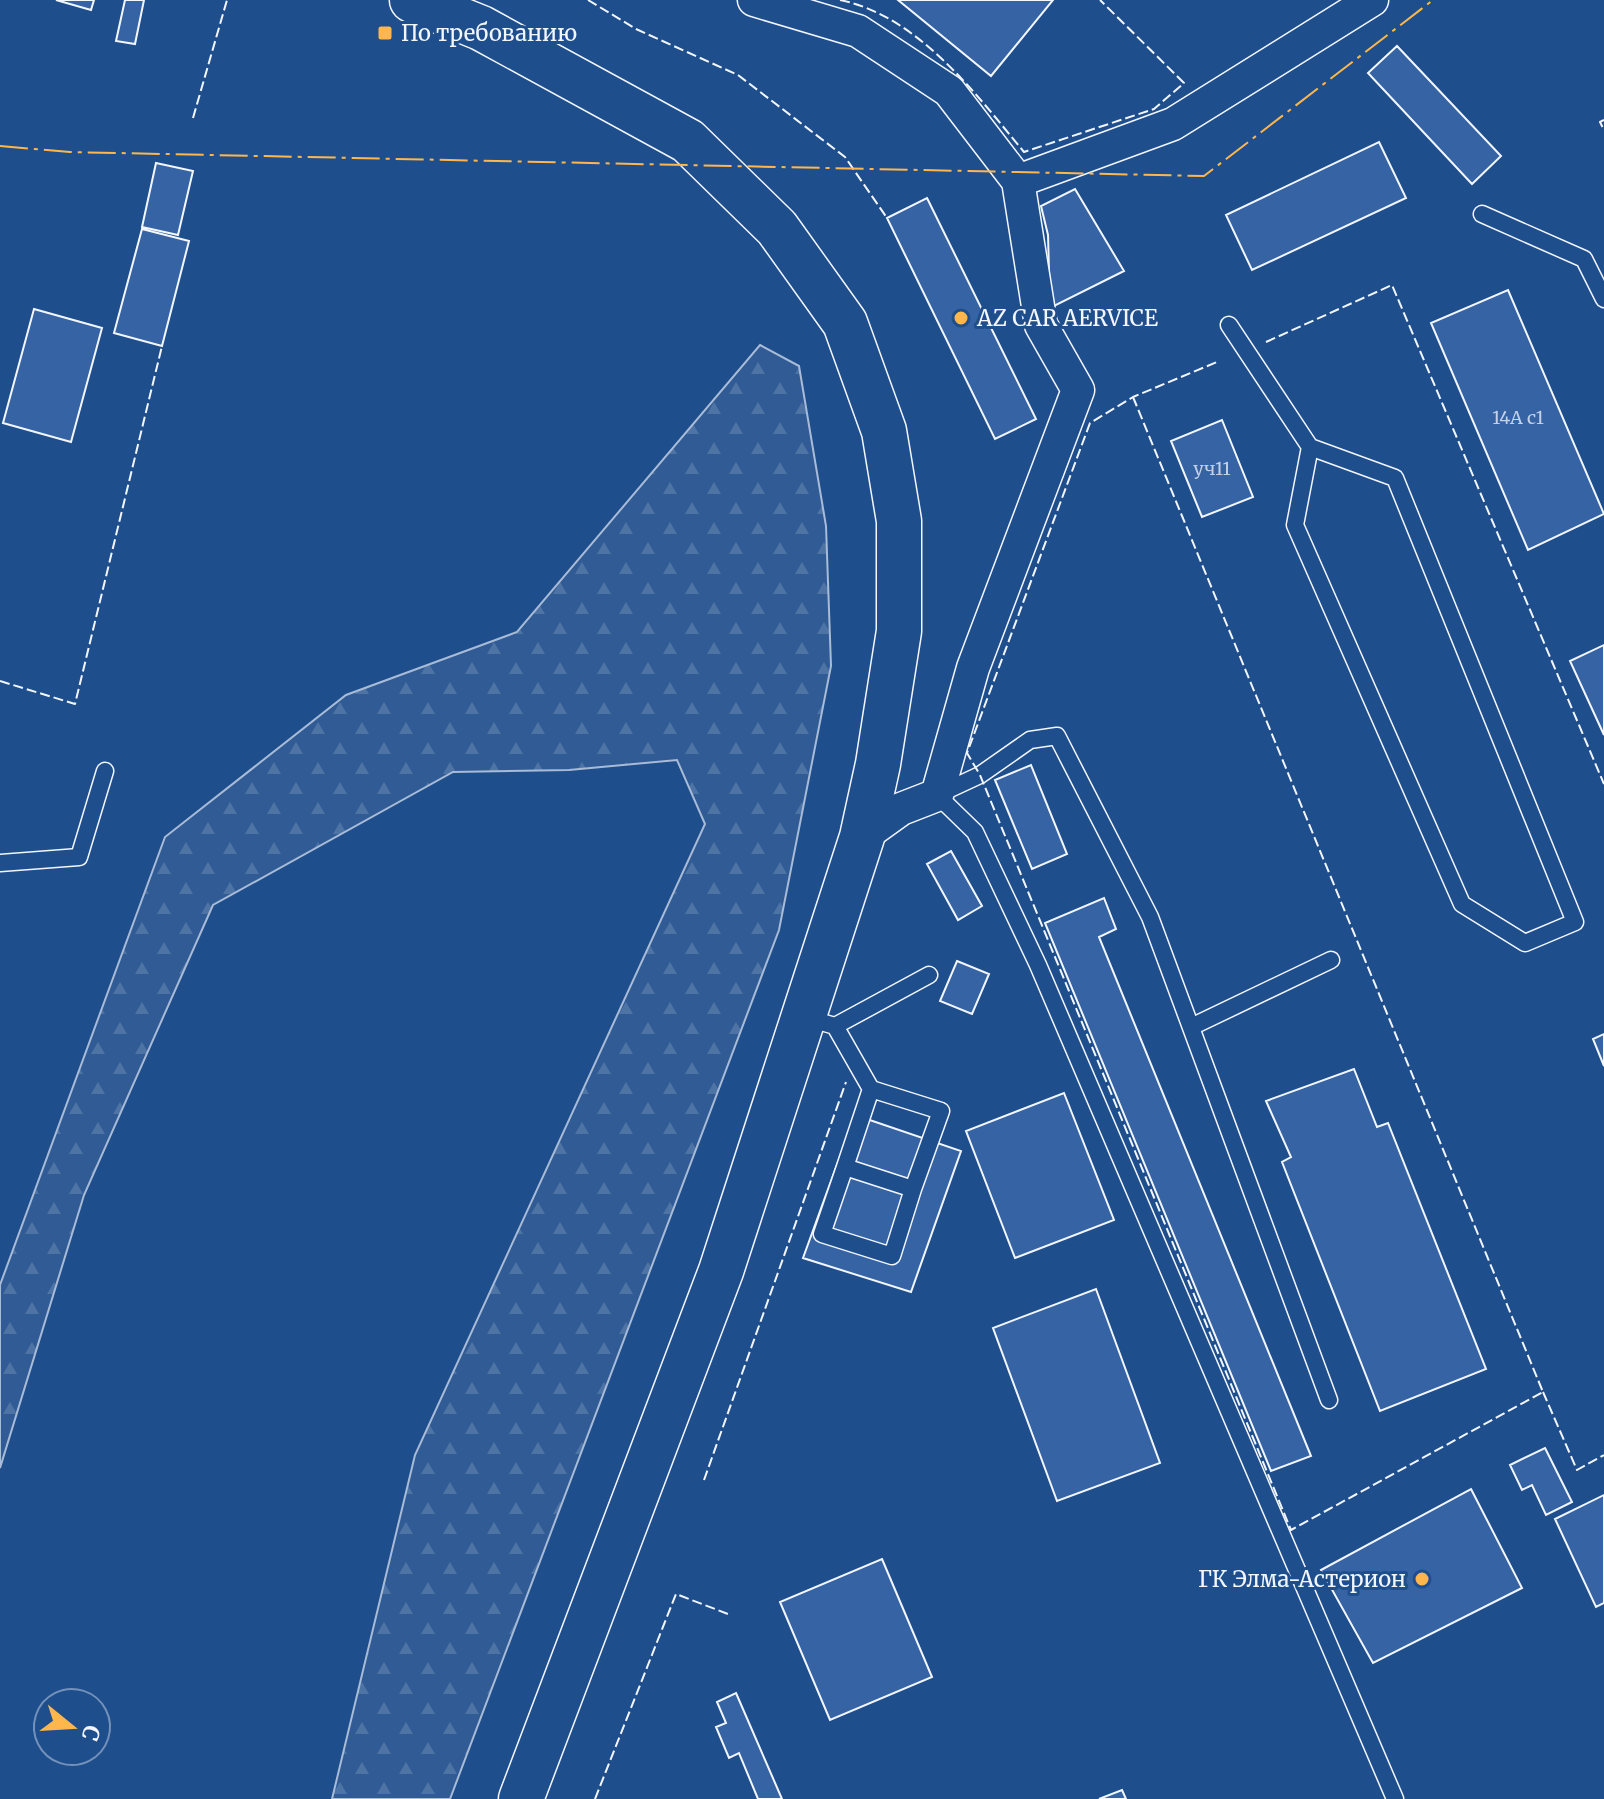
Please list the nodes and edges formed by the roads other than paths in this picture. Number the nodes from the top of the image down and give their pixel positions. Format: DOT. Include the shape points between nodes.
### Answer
graph roads {
  1 [pos="754,0"];
  2 [pos="1372,0"];
  3 [pos="440,4"];
  4 [pos="1018,181"];
  5 [pos="1482,214"];
  6 [pos="1604,299"];
  7 [pos="1229,325"];
  8 [pos="1310,447"];
  9 [pos="105,771"];
  10 [pos="937,795"];
  11 [pos="862,837"];
  12 [pos="0,863"];
  13 [pos="1331,960"];
  14 [pos="929,975"];
  15 [pos="819,1021"];
  16 [pos="1191,1027"];
  17 [pos="871,1089"];
  18 [pos="845,1167"];
  19 [pos="913,1189"];
  20 [pos="1329,1400"];
  21 [pos="521,1799"];
  22 [pos="1395,1799"];
  1 -- 4 [label="street" via="858,31 949,91"];
  2 -- 4 [label="street" via="1173,124"];
  3 -- 11 [label="main road" via="688,141 777,228 845,323 884,431 899,521 899,631"];
  4 -- 10 [label="street" via="1041,325 1078,390 973,668"];
  5 -- 6 [label="lane" via="1584,259"];
  7 -- 8 [label="lane"];
  8 -- 8 [label="lane" via="1295,525 1462,904 1525,943 1575,922 1395,478"];
  9 -- 12 [label="lane" via="79,857"];
  10 -- 11 [label="street" via="901,809"];
  10 -- 16 [label="lane" via="980,775 1030,740 1057,736 1150,917"];
  10 -- 22 [label="lane" via="975,832 1038,965"];
  11 -- 15 [label="main road"];
  13 -- 16 [label="lane"];
  14 -- 15 [label="lane"];
  15 -- 17 [label="lane"];
  15 -- 21 [label="main road"];
  16 -- 20 [label="lane"];
  17 -- 18 [label="lane"];
  17 -- 19 [label="lane" via="941,1111"];
  18 -- 19 [label="lane"];
  18 -- 19 [label="lane" via="822,1234 892,1256"];
}
